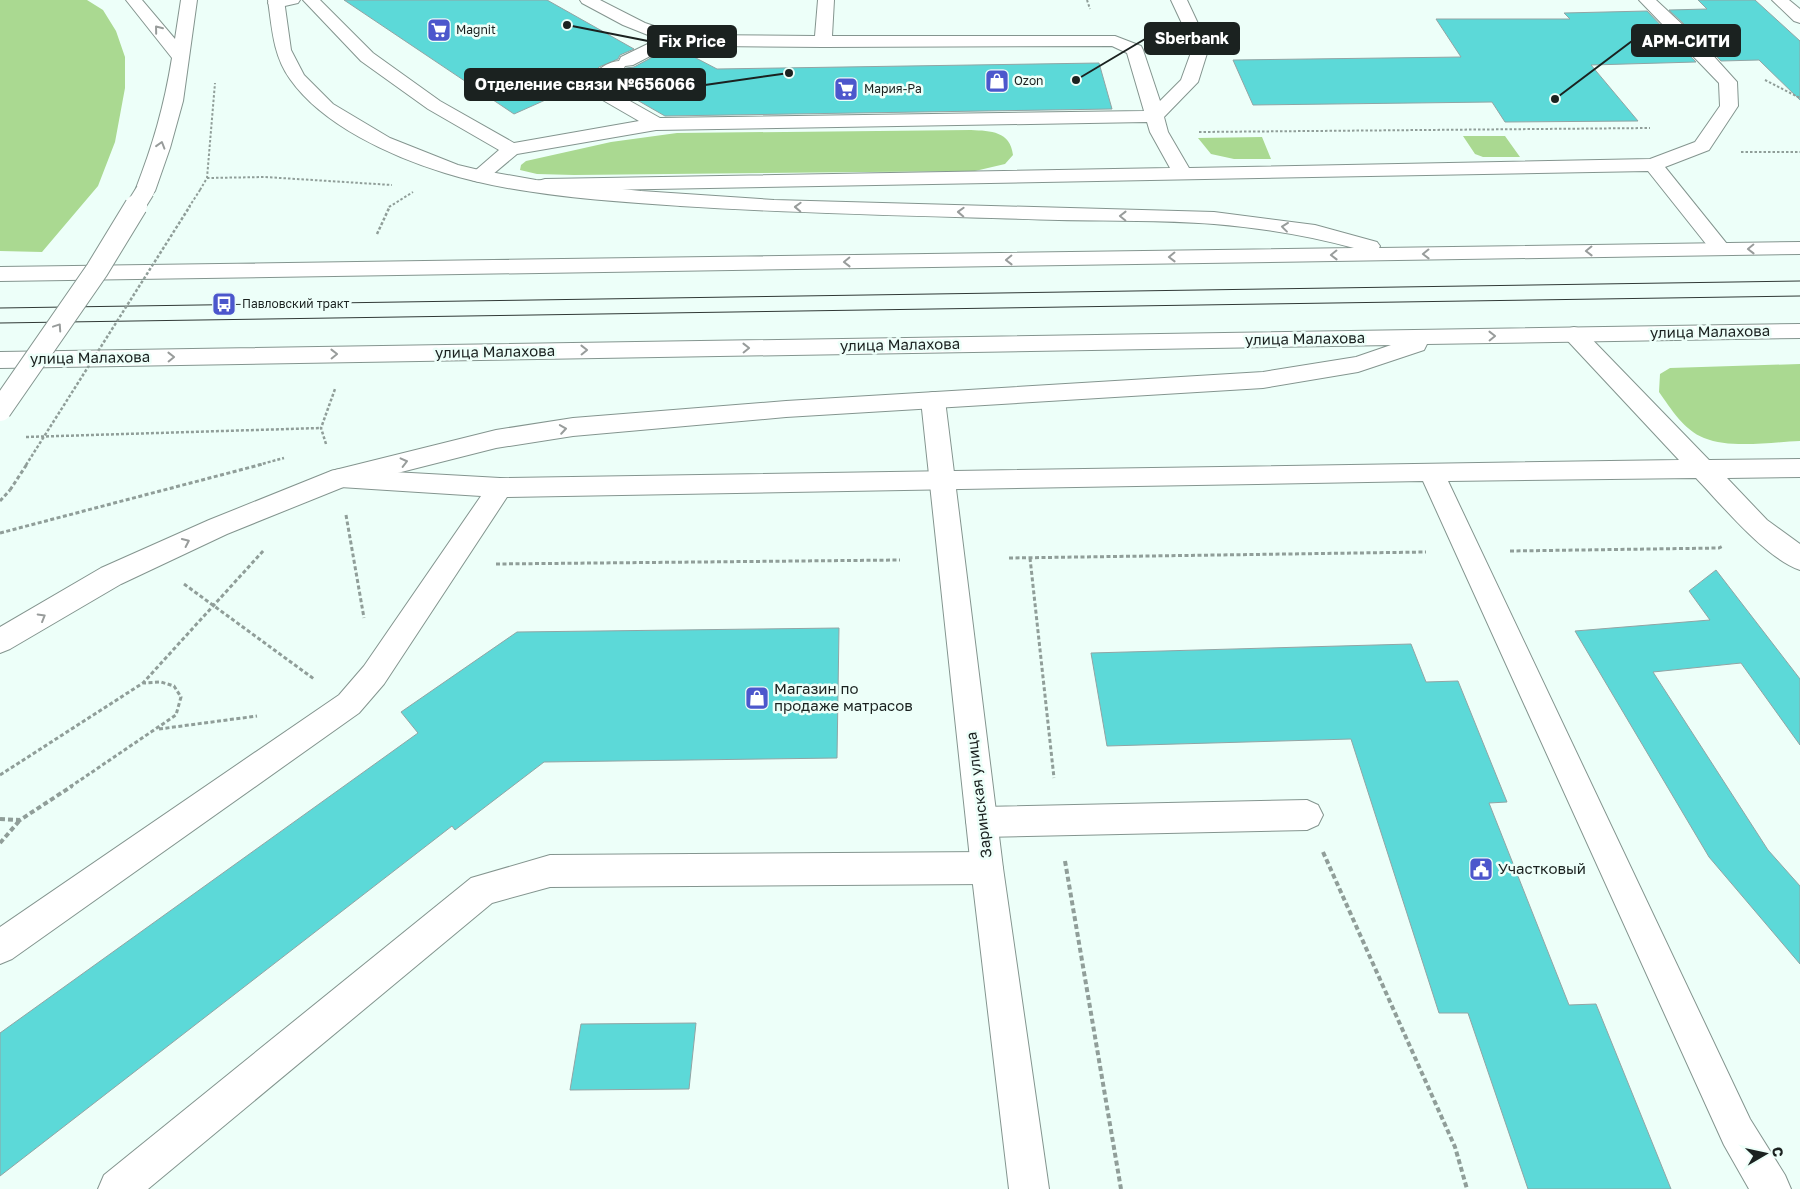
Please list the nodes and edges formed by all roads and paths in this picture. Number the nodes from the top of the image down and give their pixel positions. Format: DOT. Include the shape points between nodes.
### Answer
graph roads {
  1 [pos="134,0"];
  2 [pos="190,0"];
  3 [pos="311,0"];
  4 [pos="588,0"];
  5 [pos="826,0"];
  6 [pos="1179,0"];
  7 [pos="1647,0"];
  8 [pos="1780,0"];
  9 [pos="281,1"];
  10 [pos="1800,18"];
  11 [pos="672,38"];
  12 [pos="823,42"];
  13 [pos="181,58"];
  14 [pos="656,124"];
  15 [pos="1157,124"];
  16 [pos="1702,146"];
  17 [pos="511,149"];
  18 [pos="1800,152"];
  19 [pos="1653,165"];
  20 [pos="1183,173"];
  21 [pos="479,176"];
  22 [pos="208,178"];
  23 [pos="392,185"];
  24 [pos="536,186"];
  25 [pos="200,190"];
  26 [pos="390,205"];
  27 [pos="377,234"];
  28 [pos="1800,248"];
  29 [pos="1721,249"];
  30 [pos="1400,254"];
  31 [pos="1,274"];
  32 [pos="1800,331"];
  33 [pos="1574,334"];
  34 [pos="1444,336"];
  35 [pos="0,360"];
  36 [pos="336,388"];
  37 [pos="933,400"];
  38 [pos="0,410"];
  39 [pos="320,428"];
  40 [pos="19,438"];
  41 [pos="326,447"];
  42 [pos="289,457"];
  43 [pos="1700,468"];
  44 [pos="1800,468"];
  45 [pos="1431,472"];
  46 [pos="340,478"];
  47 [pos="942,480"];
  48 [pos="500,488"];
  49 [pos="0,501"];
  50 [pos="338,516"];
  51 [pos="1758,527"];
  52 [pos="0,533"];
  53 [pos="266,548"];
  54 [pos="1468,551"];
  55 [pos="1009,558"];
  56 [pos="1030,558"];
  57 [pos="1800,559"];
  58 [pos="900,560"];
  59 [pos="448,565"];
  60 [pos="181,582"];
  61 [pos="212,607"];
  62 [pos="0,642"];
  63 [pos="374,675"];
  64 [pos="143,683"];
  65 [pos="350,704"];
  66 [pos="264,715"];
  67 [pos="158,729"];
  68 [pos="0,775"];
  69 [pos="1307,815"];
  70 [pos="0,819"];
  71 [pos="20,820"];
  72 [pos="1058,820"];
  73 [pos="982,822"];
  74 [pos="0,843"];
  75 [pos="987,868"];
  76 [pos="0,947"];
  77 [pos="118,1189"];
  78 [pos="1029,1189"];
  79 [pos="1121,1189"];
  80 [pos="1467,1189"];
  81 [pos="1770,1189"];
  13 -- 1 [label="main road, one-way"];
  2 -- 13 [label="main road"];
  3 -- 17 [label="main road" via="367,57 434,105"];
  4 -- 11 [label="main road" via="631,23"];
  5 -- 12 [label="main road"];
  6 -- 15 [label="main road" via="1201,47 1190,82"];
  7 -- 16 [label="main road" via="1728,82 1729,106"];
  8 -- 10 [label="main road"];
  9 -- 21 [label="main road" via="284,50 297,77 327,108 383,142 450,169"];
  11 -- 12 [label="main road"];
  11 -- 14 [label="main road" via="599,78 597,84 600,91"];
  12 -- 15 [label="main road" via="1115,41 1135,50"];
  38 -- 13 [label="main road, one-way, bridge" via="97,270 145,191 174,101"];
  14 -- 15 [label="main road"];
  14 -- 17 [label="main road"];
  15 -- 16 [label="path" via="1652,128"];
  15 -- 20 [label="main road"];
  16 -- 18 [label="path" via="1735,152"];
  16 -- 19 [label="main road"];
  17 -- 21 [label="main road"];
  19 -- 20 [label="main road"];
  19 -- 29 [label="main road"];
  20 -- 24 [label="main road"];
  21 -- 24 [label="main road"];
  22 -- 23 [label="path" via="266,177"];
  30 -- 24 [label="main road, one-way" via="1316,231 1214,218 774,206"];
  25 -- 49 [label="path, bridge"];
  26 -- 27 [label="path"];
  28 -- 29 [label="main road, one-way"];
  29 -- 30 [label="main road, one-way"];
  30 -- 31 [label="main road, one-way"];
  32 -- 33 [label="main road, улица Малахова"];
  34 -- 33 [label="main road, улица Малахова, one-way"];
  33 -- 43 [label="main road"];
  35 -- 34 [label="main road, улица Малахова, one-way"];
  34 -- 37 [label="main road" via="1358,364 1263,380"];
  36 -- 39 [label="path"];
  46 -- 37 [label="main road, one-way" via="496,440 573,427"];
  37 -- 47 [label="main road, Заринская улица"];
  39 -- 40 [label="path"];
  39 -- 41 [label="path"];
  42 -- 52 [label="path"];
  43 -- 44 [label="main road"];
  43 -- 45 [label="main road"];
  43 -- 51 [label="main road"];
  45 -- 47 [label="main road"];
  45 -- 54 [label="main road"];
  46 -- 48 [label="main road"];
  62 -- 46 [label="main road, one-way" via="112,576 218,527"];
  47 -- 48 [label="main road"];
  47 -- 73 [label="main road, Заринская улица"];
  48 -- 59 [label="main road"];
  50 -- 63 [label="path" via="346,514"];
  51 -- 54 [label="path" via="1719,548"];
  51 -- 57 [label="main road"];
  53 -- 61 [label="path"];
  54 -- 56 [label="path"];
  54 -- 81 [label="main road" via="1737,1132"];
  55 -- 56 [label="path"];
  56 -- 72 [label="path"];
  58 -- 59 [label="path"];
  59 -- 63 [label="main road"];
  60 -- 61 [label="path"];
  61 -- 64 [label="path"];
  61 -- 65 [label="path"];
  63 -- 65 [label="main road"];
  64 -- 67 [label="path" via="161,682 174,686 180,697 176,715"];
  64 -- 68 [label="path"];
  65 -- 76 [label="main road"];
  66 -- 67 [label="path"];
  67 -- 71 [label="path"];
  69 -- 72 [label="main road"];
  69 -- 80 [label="path" via="1455,1147"];
  70 -- 71 [label="path"];
  71 -- 74 [label="path"];
  72 -- 73 [label="main road"];
  72 -- 79 [label="path"];
  73 -- 75 [label="main road, Заринская улица"];
  75 -- 77 [label="main road" via="550,871 483,889"];
  75 -- 78 [label="main road, Заринская улица"];
}
